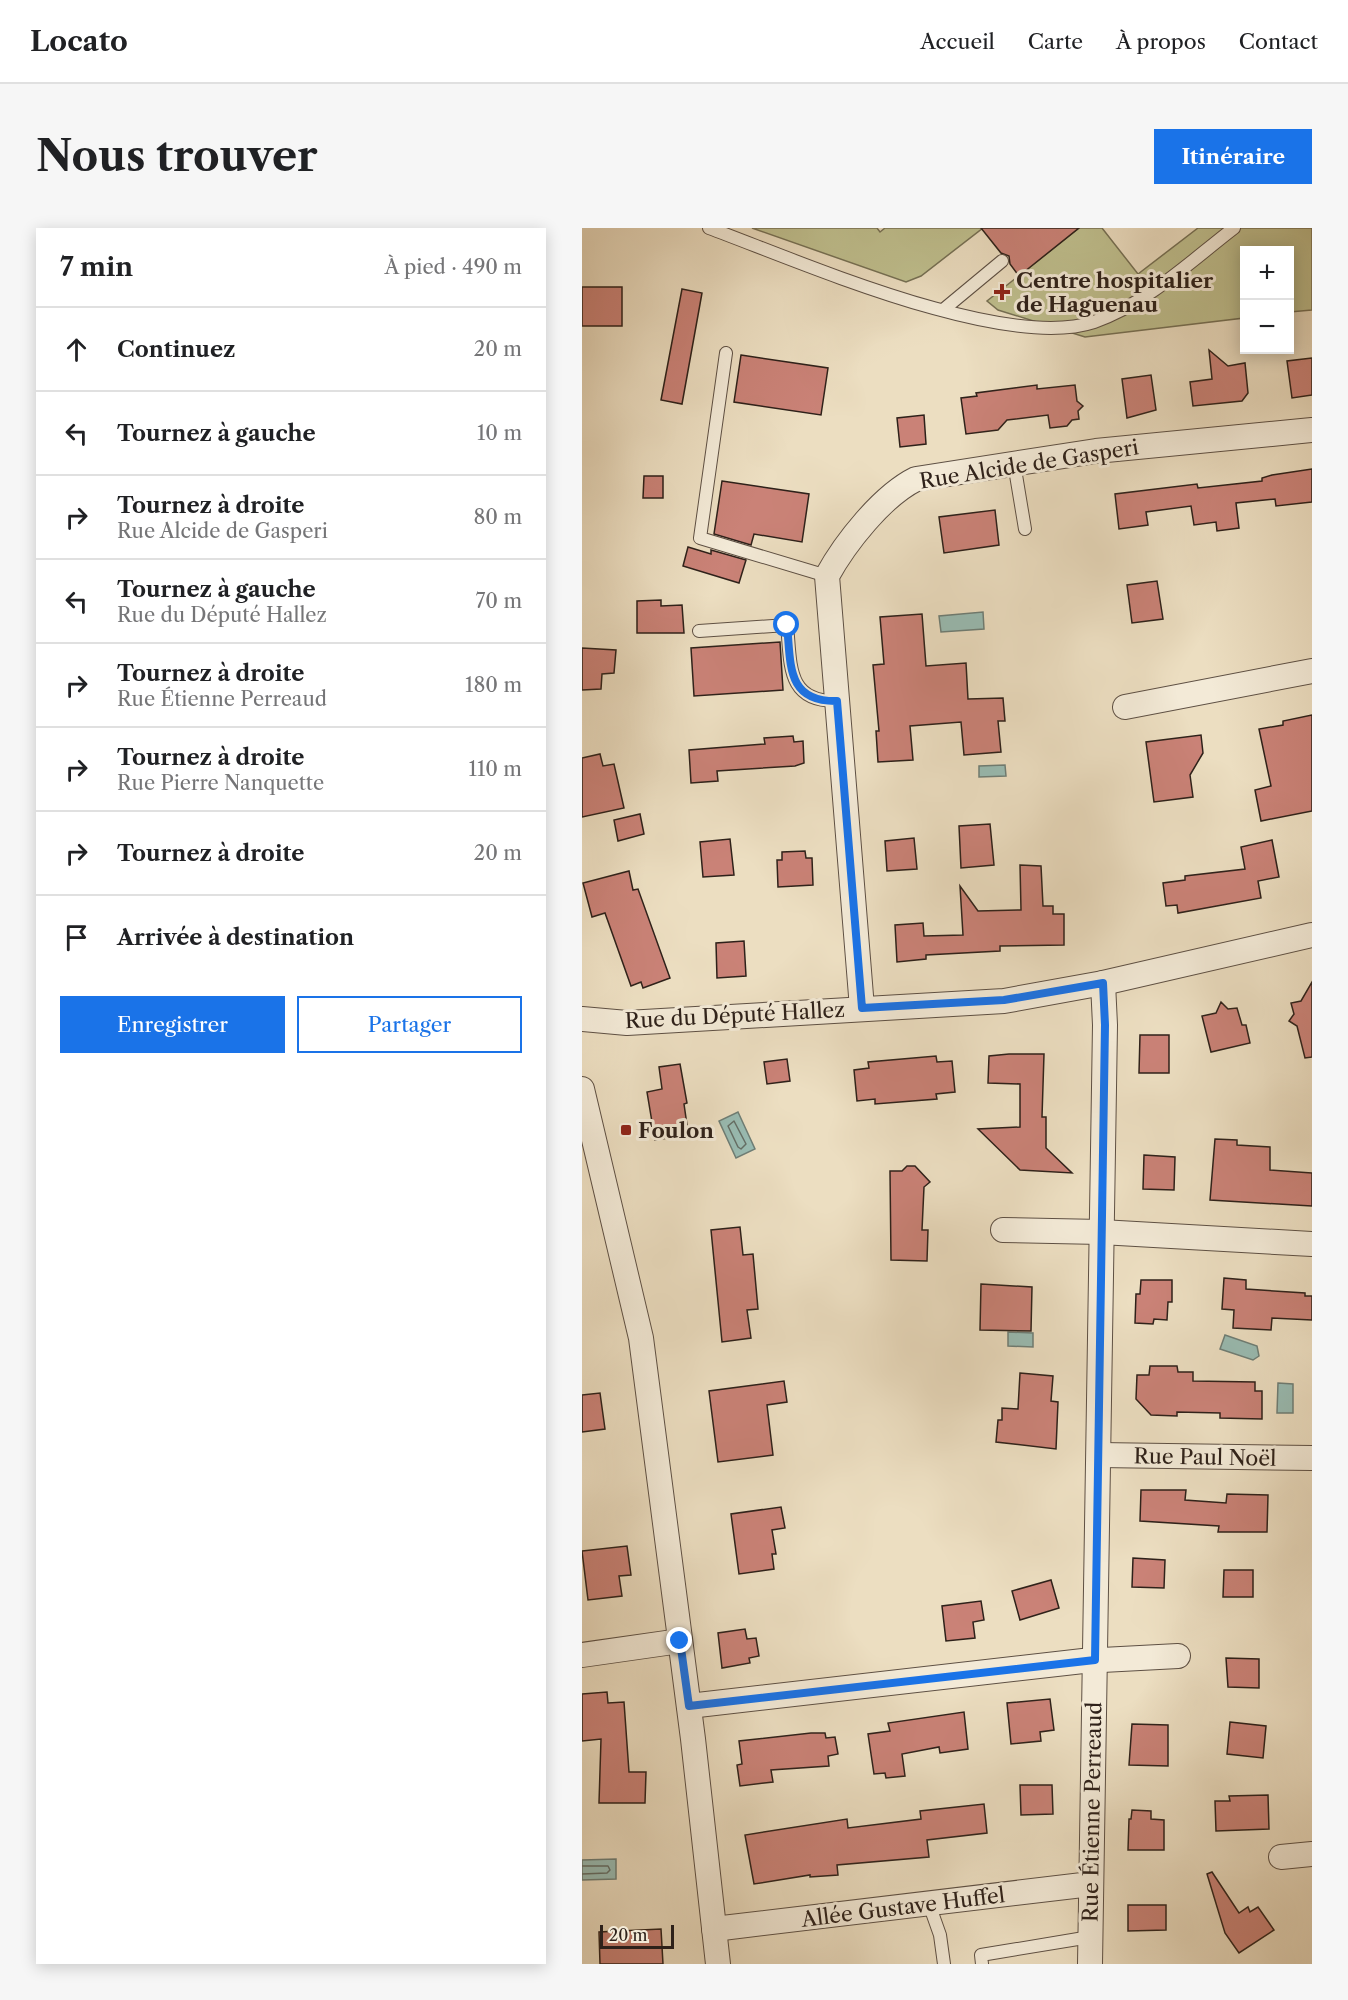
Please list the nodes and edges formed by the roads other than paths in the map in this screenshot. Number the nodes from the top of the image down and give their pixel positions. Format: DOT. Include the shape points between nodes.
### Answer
graph roads {
  1 [pos="709,228"];
  2 [pos="1234,228"];
  3 [pos="1002,261"];
  4 [pos="943,310"];
  5 [pos="726,353"];
  6 [pos="1312,430"];
  7 [pos="1014,463"];
  8 [pos="1025,529"];
  9 [pos="827,576"];
  10 [pos="699,631"];
  11 [pos="1312,671"];
  12 [pos="837,701"];
  13 [pos="1125,707"];
  14 [pos="1312,935"];
  15 [pos="1103,983"];
  16 [pos="862,1008"];
  17 [pos="582,1019"];
  18 [pos="582,1089"];
  19 [pos="1004,1230"];
  20 [pos="1101,1232"];
  21 [pos="1312,1244"];
  22 [pos="1099,1455"];
  23 [pos="1312,1458"];
  24 [pos="680,1641"];
  25 [pos="582,1655"];
  26 [pos="1178,1656"];
  27 [pos="1095,1660"];
  28 [pos="689,1706"];
  29 [pos="1312,1854"];
  30 [pos="1281,1857"];
  31 [pos="1091,1884"];
  32 [pos="929,1904"];
  33 [pos="714,1929"];
  34 [pos="1090,1937"];
  35 [pos="718,1964"];
  36 [pos="944,1964"];
  37 [pos="982,1964"];
  38 [pos="1089,1964"];
  1 -- 4 [label="lane"];
  2 -- 4 [label="lane" via="1162,283 1094,322 1065,328 1028,326"];
  3 -- 4 [label="lane"];
  5 -- 9 [label="lane" via="700,538"];
  6 -- 7 [label="street, Rue Alcide de Gasperi"];
  7 -- 8 [label="lane"];
  7 -- 9 [label="street, Rue Alcide de Gasperi" via="924,477 900,487 840,552"];
  9 -- 12 [label="street"];
  10 -- 12 [label="lane" via="787,625 797,685 806,696"];
  11 -- 13 [label="street"];
  12 -- 16 [label="street"];
  14 -- 15 [label="street, Rue du Député Hallez"];
  15 -- 16 [label="street, Rue du Député Hallez" via="1004,1000"];
  15 -- 20 [label="street, Rue Étienne Perreaud"];
  16 -- 17 [label="street, Rue du Député Hallez" via="627,1023"];
  18 -- 24 [label="street" via="641,1338"];
  19 -- 20 [label="street"];
  20 -- 21 [label="street"];
  20 -- 22 [label="street, Rue Étienne Perreaud"];
  22 -- 23 [label="street, Rue Paul Noël"];
  22 -- 27 [label="street, Rue Étienne Perreaud"];
  24 -- 25 [label="street"];
  24 -- 28 [label="street"];
  26 -- 27 [label="street"];
  27 -- 28 [label="street"];
  27 -- 31 [label="street, Rue Étienne Perreaud"];
  28 -- 33 [label="street"];
  29 -- 30 [label="street"];
  31 -- 32 [label="street, Allée Gustave Huffel"];
  31 -- 34 [label="street, Rue Étienne Perreaud"];
  32 -- 33 [label="street, Allée Gustave Huffel"];
  32 -- 36 [label="lane" via="940,1935"];
  33 -- 35 [label="street"];
  34 -- 37 [label="lane" via="981,1955"];
  34 -- 38 [label="street, Rue Étienne Perreaud"];
}
